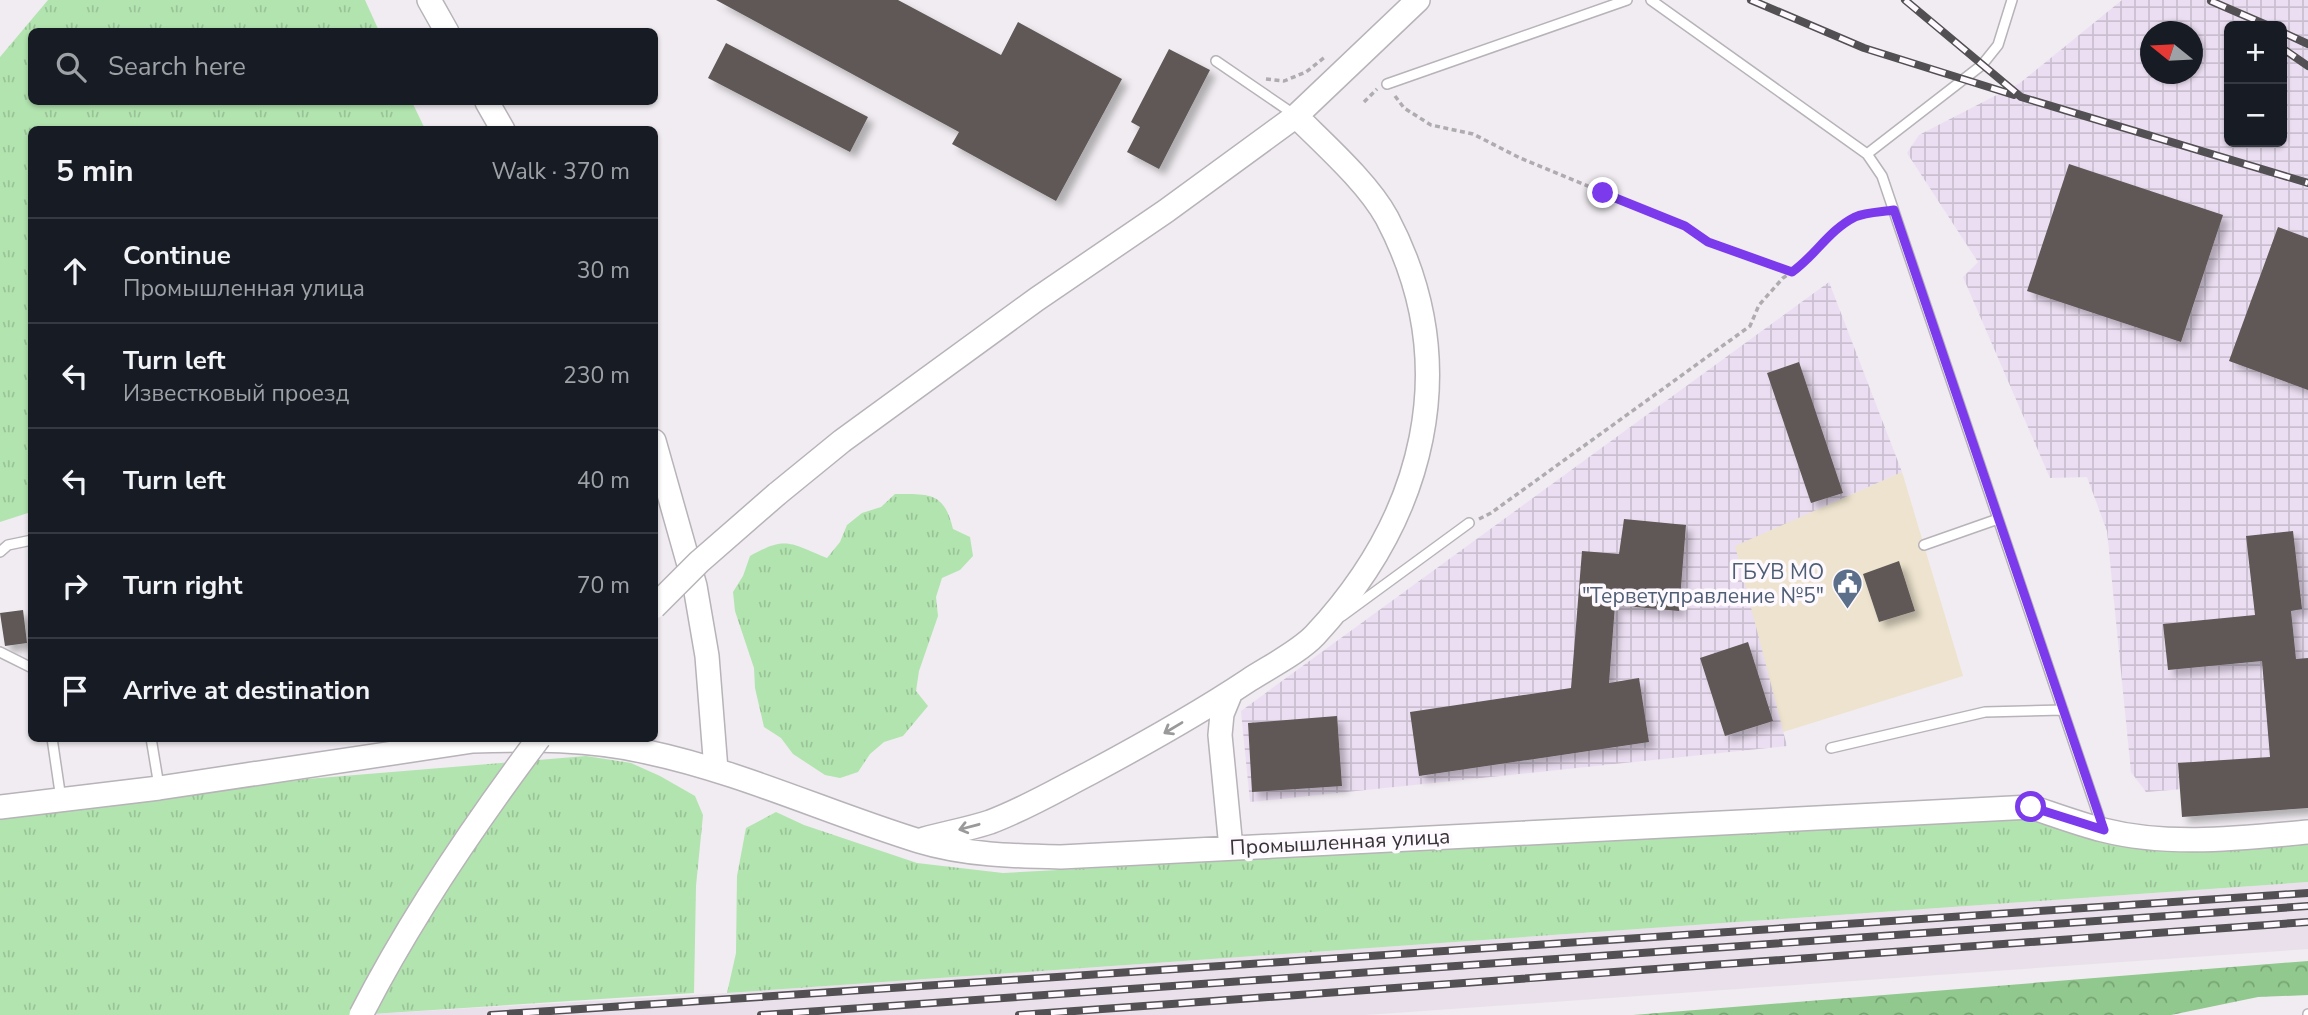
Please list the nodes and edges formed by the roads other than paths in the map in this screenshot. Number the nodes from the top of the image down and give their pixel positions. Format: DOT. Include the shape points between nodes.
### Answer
graph roads {
  1 [pos="429,0"];
  2 [pos="1418,0"];
  3 [pos="1627,0"];
  4 [pos="1651,0"];
  5 [pos="2012,0"];
  6 [pos="445,28"];
  7 [pos="1216,61"];
  8 [pos="1387,84"];
  9 [pos="489,105"];
  10 [pos="1296,116"];
  11 [pos="501,126"];
  12 [pos="1867,154"];
  13 [pos="658,455"];
  14 [pos="1998,519"];
  15 [pos="1469,523"];
  16 [pos="28,541"];
  17 [pos="1924,545"];
  18 [pos="0,552"];
  19 [pos="658,603"];
  20 [pos="1312,638"];
  21 [pos="0,652"];
  22 [pos="28,666"];
  23 [pos="1231,692"];
  24 [pos="2063,710"];
  25 [pos="53,742"];
  26 [pos="152,742"];
  27 [pos="460,742"];
  28 [pos="536,742"];
  29 [pos="574,742"];
  30 [pos="1831,748"];
  31 [pos="716,770"];
  32 [pos="159,788"];
  33 [pos="61,799"];
  34 [pos="0,807"];
  35 [pos="2104,830"];
  36 [pos="2308,832"];
  37 [pos="917,841"];
  38 [pos="1231,848"];
  39 [pos="361,1015"];
  1 -- 6 [label="street"];
  2 -- 10 [label="street"];
  3 -- 8 [label="lane"];
  4 -- 12 [label="lane"];
  5 -- 12 [label="lane" via="1998,45 1982,65"];
  7 -- 10 [label="lane"];
  9 -- 11 [label="street"];
  10 -- 19 [label="street, bridge" via="842,441 699,562"];
  10 -- 20 [label="street" via="1366,189 1386,217 1408,264 1422,313 1428,373 1425,424 1414,473 1392,528 1361,581"];
  12 -- 14 [label="lane" via="1882,176"];
  13 -- 31 [label="street" via="695,586 707,656"];
  14 -- 17 [label="lane"];
  14 -- 24 [label="lane"];
  15 -- 20 [label="lane"];
  16 -- 18 [label="lane" via="8,545"];
  20 -- 23 [label="street"];
  21 -- 22 [label="lane"];
  23 -- 37 [label="street, one-way" via="1166,733 1026,807"];
  23 -- 38 [label="street" via="1220,735"];
  24 -- 30 [label="lane" via="1985,712"];
  24 -- 35 [label="lane"];
  25 -- 33 [label="lane"];
  26 -- 32 [label="lane"];
  27 -- 32 [label="street, Промышленная улица"];
  28 -- 39 [label="street, bridge" via="438,881"];
  29 -- 31 [label="street, Промышленная улица" via="646,751"];
  31 -- 37 [label="street, Промышленная улица"];
  32 -- 33 [label="street, Промышленная улица"];
  33 -- 34 [label="street, Промышленная улица"];
  35 -- 36 [label="street, Промышленная улица" via="2209,840"];
  35 -- 38 [label="street, Промышленная улица" via="2031,807"];
  37 -- 38 [label="street, Промышленная улица" via="1005,856"];
}
